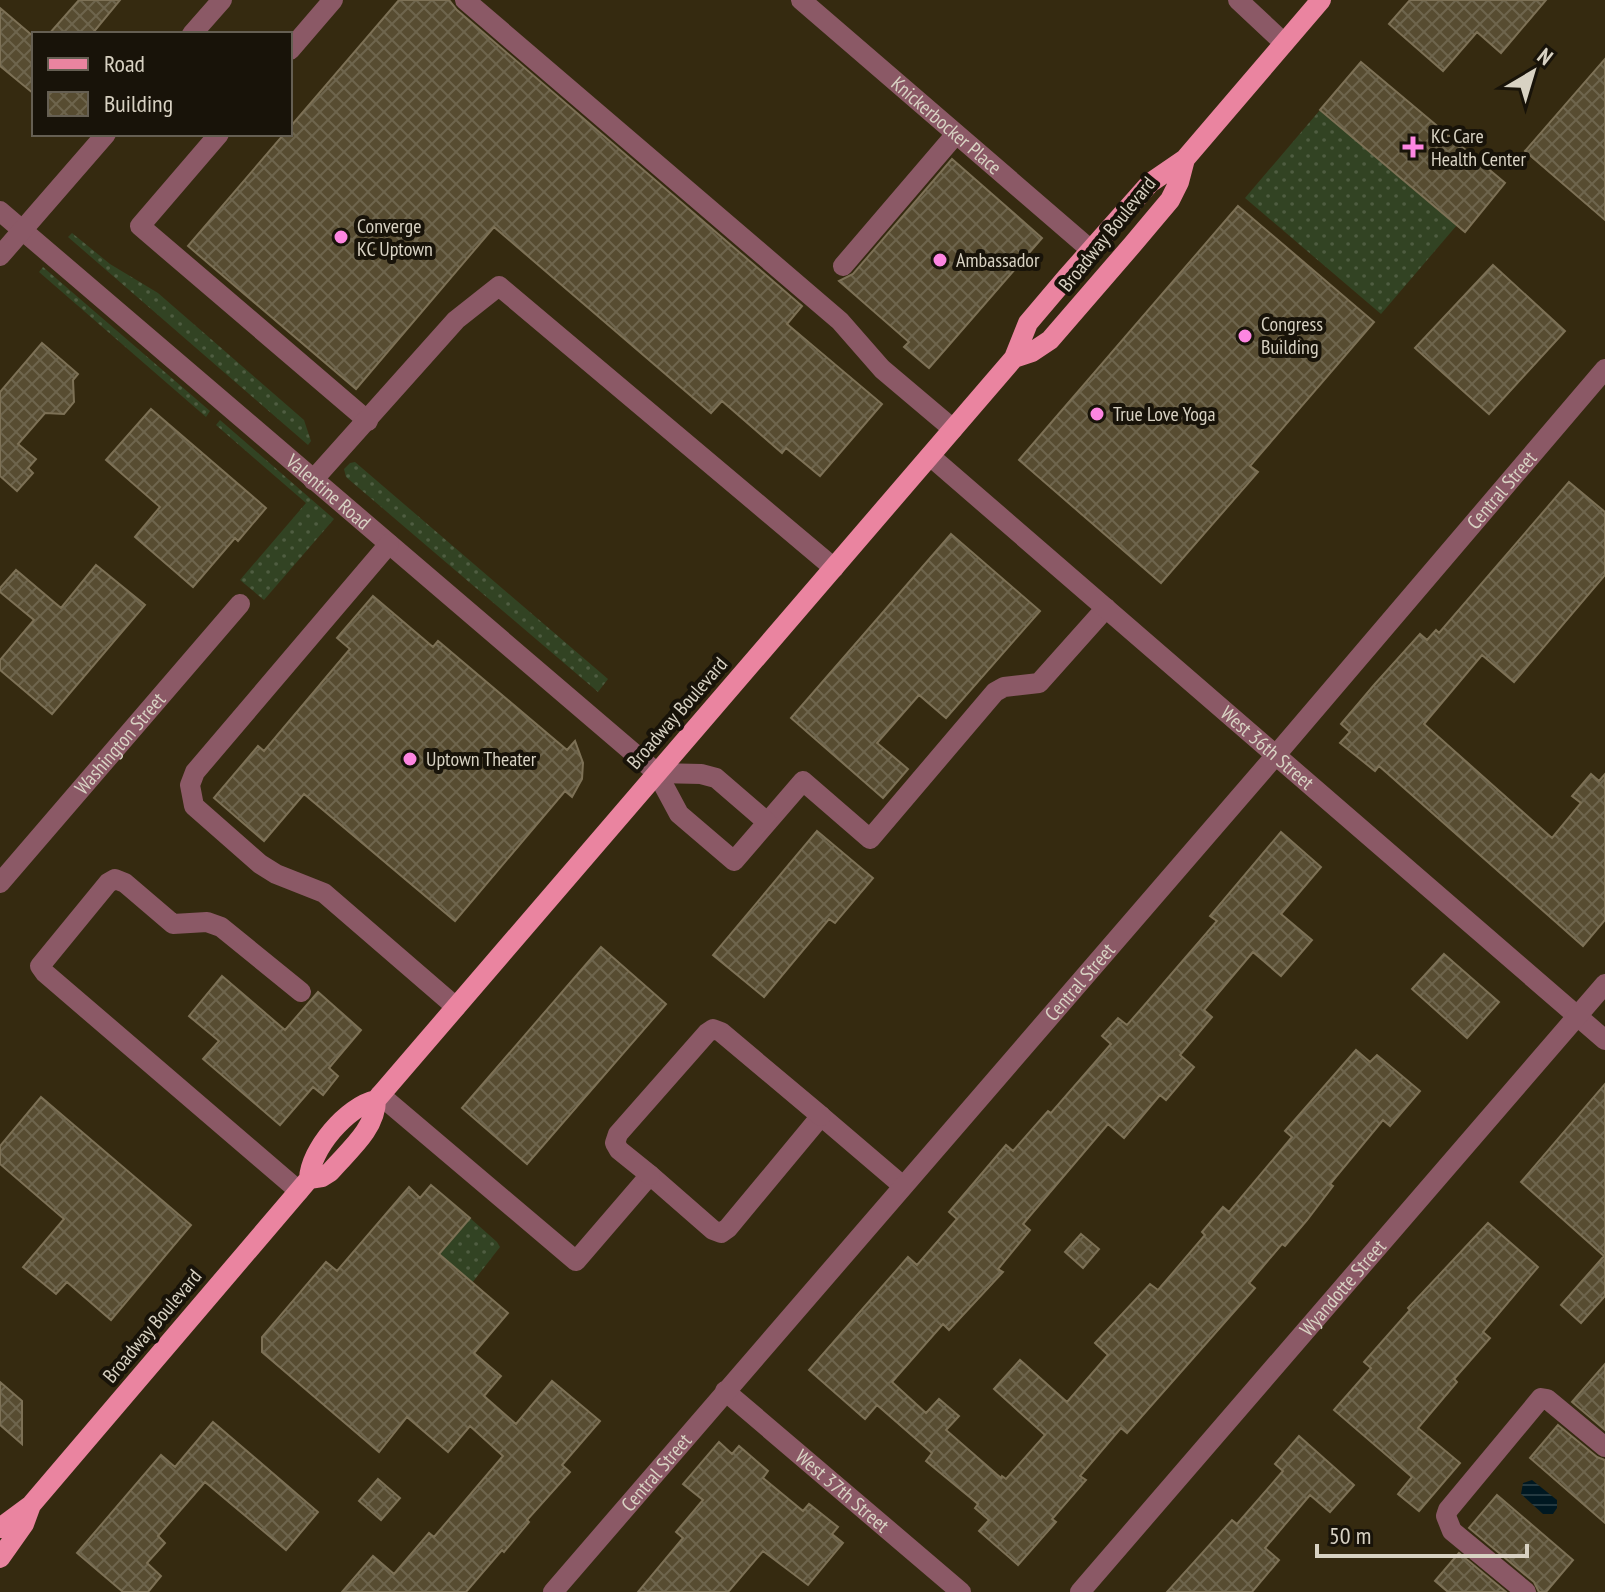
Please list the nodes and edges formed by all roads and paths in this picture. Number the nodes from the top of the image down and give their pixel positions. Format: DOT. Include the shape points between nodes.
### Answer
graph roads {
  1 [pos="222,0"];
  2 [pos="333,0"];
  3 [pos="465,0"];
  4 [pos="801,0"];
  5 [pos="1238,0"];
  6 [pos="1321,0"];
  7 [pos="194,32"];
  8 [pos="1284,43"];
  9 [pos="292,48"];
  10 [pos="956,134"];
  11 [pos="104,136"];
  12 [pos="217,136"];
  13 [pos="1185,159"];
  14 [pos="0,211"];
  15 [pos="21,231"];
  16 [pos="1091,250"];
  17 [pos="0,256"];
  18 [pos="843,266"];
  19 [pos="1014,358"];
  20 [pos="1605,369"];
  21 [pos="368,421"];
  22 [pos="953,429"];
  23 [pos="930,456"];
  24 [pos="313,480"];
  25 [pos="389,544"];
  26 [pos="834,568"];
  27 [pos="240,604"];
  28 [pos="1106,608"];
  29 [pos="1276,755"];
  30 [pos="657,773"];
  31 [pos="767,822"];
  32 [pos="0,883"];
  33 [pos="1605,984"];
  34 [pos="301,992"];
  35 [pos="456,1007"];
  36 [pos="1577,1016"];
  37 [pos="1605,1040"];
  38 [pos="378,1098"];
  39 [pos="821,1116"];
  40 [pos="650,1175"];
  41 [pos="304,1185"];
  42 [pos="903,1186"];
  43 [pos="725,1391"];
  44 [pos="1605,1447"];
  45 [pos="31,1505"];
  46 [pos="0,1528"];
  47 [pos="0,1558"];
  48 [pos="553,1592"];
  49 [pos="961,1592"];
  50 [pos="1080,1592"];
  51 [pos="1526,1592"];
  1 -- 7 [label="street"];
  2 -- 9 [label="street"];
  3 -- 22 [label="street" via="840,321 882,369"];
  4 -- 10 [label="street, Knickerbocker Place"];
  5 -- 8 [label="street"];
  6 -- 8 [label="main road, Broadway Boulevard"];
  8 -- 13 [label="main road, Broadway Boulevard"];
  10 -- 16 [label="street, Knickerbocker Place"];
  10 -- 18 [label="street"];
  11 -- 15 [label="street"];
  12 -- 21 [label="street" via="140,226"];
  13 -- 16 [label="main road, Broadway Boulevard" via="1150,183"];
  13 -- 19 [label="main road, Broadway Boulevard" via="1170,200 1133,244 1050,340"];
  14 -- 15 [label="street, Valentine Road"];
  15 -- 17 [label="street"];
  15 -- 24 [label="street, Valentine Road"];
  16 -- 19 [label="main road, Broadway Boulevard" via="1028,323"];
  19 -- 22 [label="main road, Broadway Boulevard"];
  20 -- 29 [label="street, Central Street"];
  21 -- 24 [label="street"];
  21 -- 26 [label="street" via="456,320 499,286"];
  22 -- 23 [label="main road, Broadway Boulevard"];
  23 -- 26 [label="main road, Broadway Boulevard"];
  23 -- 28 [label="street, West 36th Street"];
  24 -- 25 [label="street, Valentine Road"];
  25 -- 30 [label="street, Valentine Road"];
  25 -- 35 [label="street" via="195,772 190,793 194,806 260,864 324,893"];
  26 -- 30 [label="main road, Broadway Boulevard"];
  27 -- 32 [label="street, Washington Street"];
  28 -- 29 [label="street, West 36th Street"];
  28 -- 31 [label="street" via="1039,683 995,692 870,839 803,781"];
  29 -- 36 [label="street, West 36th Street"];
  29 -- 42 [label="street, Central Street"];
  30 -- 31 [label="street" via="716,778"];
  30 -- 31 [label="street" via="679,814 734,861"];
  30 -- 35 [label="main road, Broadway Boulevard"];
  33 -- 36 [label="street, Wyandotte Street"];
  34 -- 41 [label="street" via="221,927 207,922 173,924 115,879 40,966 106,1027"];
  35 -- 38 [label="main road, Broadway Boulevard"];
  36 -- 37 [label="street, West 36th Street"];
  36 -- 50 [label="street, Wyandotte Street"];
  38 -- 40 [label="street" via="576,1261"];
  38 -- 41 [label="main road, Broadway Boulevard" via="353,1109 312,1156"];
  39 -- 40 [label="street" via="721,1233"];
  39 -- 40 [label="street" via="713,1029 618,1134 619,1150"];
  39 -- 42 [label="street"];
  41 -- 45 [label="main road, Broadway Boulevard"];
  42 -- 43 [label="street, Central Street"];
  43 -- 48 [label="street, Central Street"];
  43 -- 49 [label="street, West 37th Street"];
  44 -- 51 [label="street" via="1541,1398 1448,1510 1452,1531"];
  45 -- 46 [label="main road, Broadway Boulevard"];
  45 -- 47 [label="main road, Broadway Boulevard"];
}
